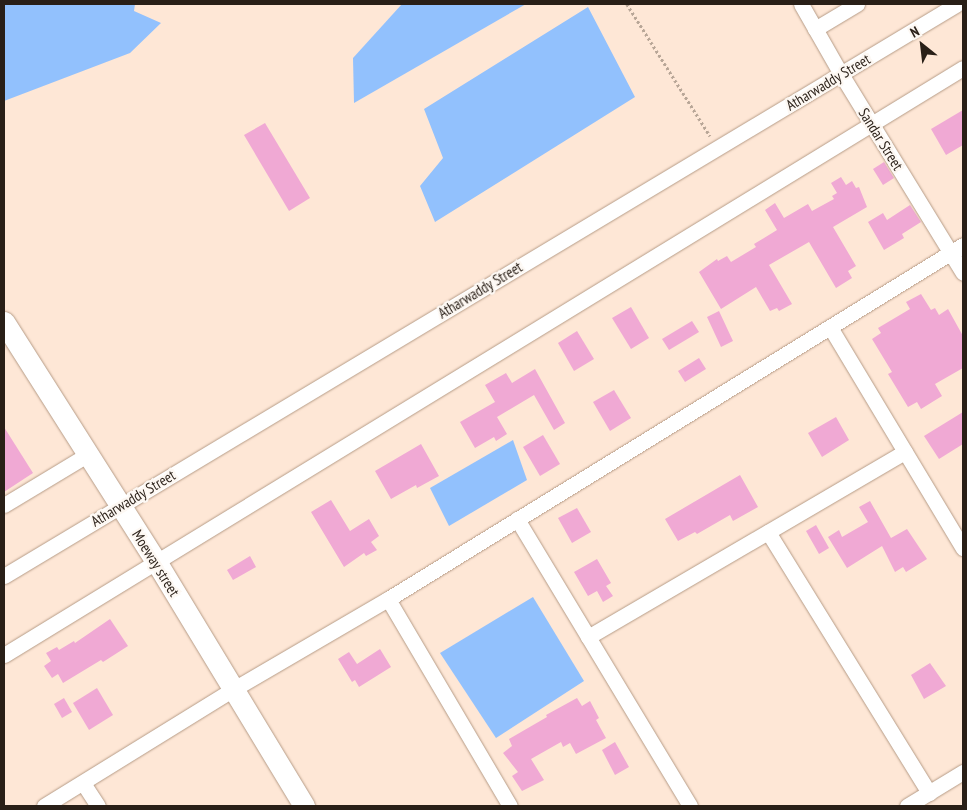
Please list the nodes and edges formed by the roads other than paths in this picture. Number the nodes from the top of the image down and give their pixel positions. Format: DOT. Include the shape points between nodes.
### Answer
graph roads {
  1 [pos="801,4"];
  2 [pos="857,4"];
  3 [pos="958,4"];
  4 [pos="816,29"];
  5 [pos="963,68"];
  6 [pos="841,74"];
  7 [pos="871,123"];
  8 [pos="957,249"];
  9 [pos="963,273"];
  10 [pos="830,327"];
  11 [pos="5,329"];
  12 [pos="906,452"];
  13 [pos="87,455"];
  14 [pos="4,505"];
  15 [pos="120,505"];
  16 [pos="517,519"];
  17 [pos="768,532"];
  18 [pos="963,548"];
  19 [pos="157,562"];
  20 [pos="4,576"];
  21 [pos="388,599"];
  22 [pos="588,637"];
  23 [pos="4,655"];
  24 [pos="232,690"];
  25 [pos="963,772"];
  26 [pos="83,783"];
  27 [pos="928,793"];
  28 [pos="44,806"];
  29 [pos="98,806"];
  30 [pos="304,806"];
  31 [pos="510,806"];
  32 [pos="690,806"];
  33 [pos="907,806"];
  1 -- 4 [label="street, Sandar Street"];
  2 -- 4 [label="street"];
  3 -- 6 [label="street, Atharwaddy Street"];
  4 -- 6 [label="street, Sandar Street"];
  5 -- 7 [label="street"];
  6 -- 7 [label="street, Sandar Street"];
  6 -- 15 [label="street, Atharwaddy Street"];
  7 -- 8 [label="street, Sandar Street"];
  7 -- 19 [label="street"];
  8 -- 9 [label="street, Sandar Street"];
  8 -- 10 [label="street"];
  10 -- 12 [label="street"];
  10 -- 16 [label="street"];
  11 -- 13 [label="street, Moeway street"];
  12 -- 17 [label="street"];
  12 -- 18 [label="street"];
  13 -- 14 [label="street"];
  13 -- 15 [label="street, Moeway street"];
  15 -- 19 [label="street, Moeway street"];
  15 -- 20 [label="street, Atharwaddy Street"];
  16 -- 21 [label="street"];
  16 -- 22 [label="street"];
  17 -- 22 [label="street"];
  17 -- 27 [label="street"];
  19 -- 23 [label="street"];
  19 -- 24 [label="street, Moeway street"];
  21 -- 24 [label="street"];
  21 -- 31 [label="street"];
  22 -- 32 [label="street"];
  24 -- 26 [label="street"];
  24 -- 30 [label="street, Moeway street"];
  25 -- 27 [label="street"];
  26 -- 28 [label="street"];
  26 -- 29 [label="street"];
  27 -- 33 [label="street"];
}
